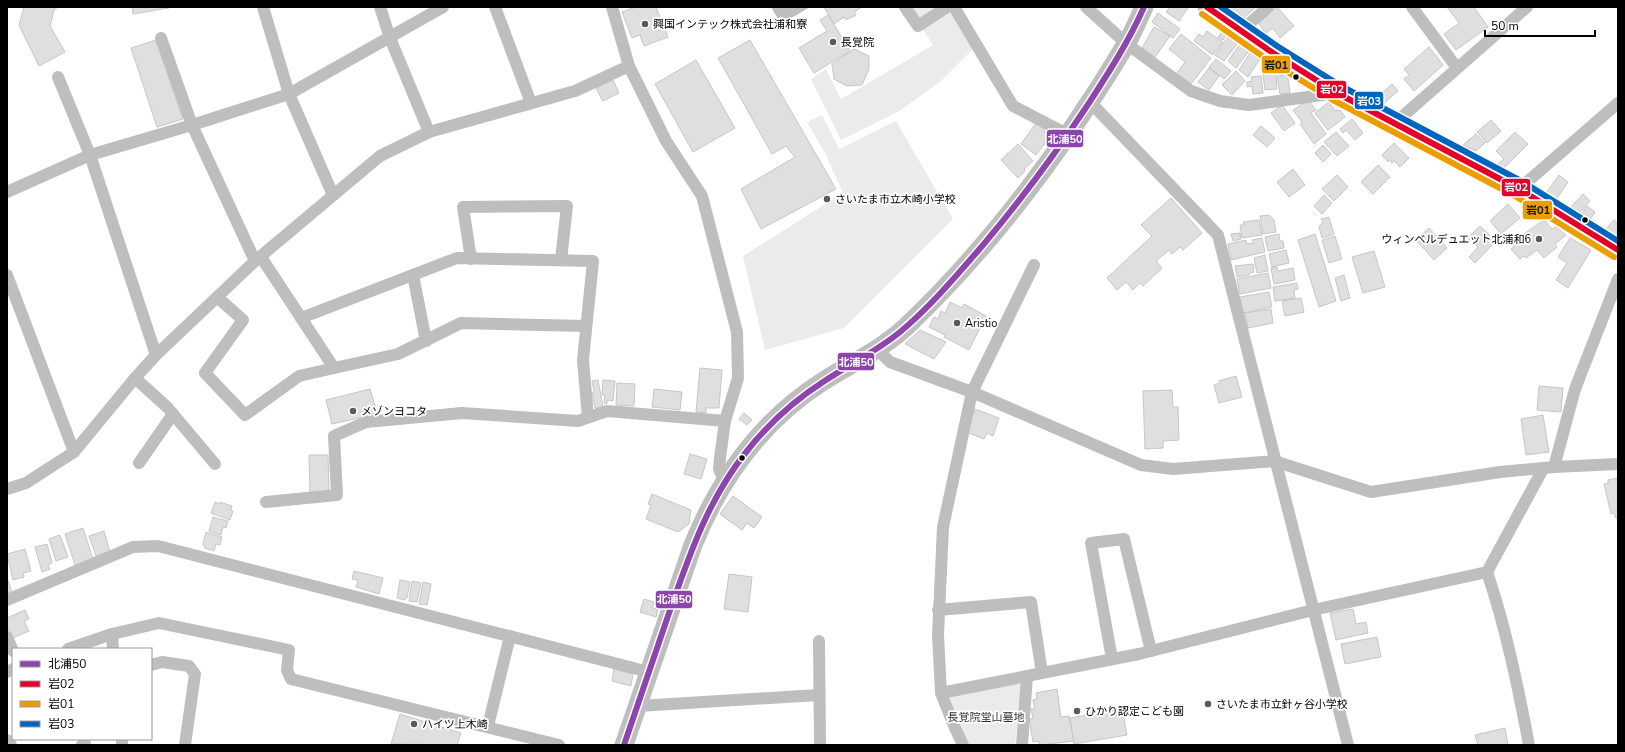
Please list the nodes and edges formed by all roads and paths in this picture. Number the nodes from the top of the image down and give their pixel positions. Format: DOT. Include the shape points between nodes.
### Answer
graph roads {
  1 [pos="263,7"];
  2 [pos="380,7"];
  3 [pos="443,7"];
  4 [pos="495,7"];
  5 [pos="612,7"];
  6 [pos="905,7"];
  7 [pos="947,7"];
  8 [pos="954,7"];
  9 [pos="1086,7"];
  10 [pos="1144,7"];
  11 [pos="1207,7"];
  12 [pos="1268,7"];
  13 [pos="1412,7"];
  14 [pos="1527,7"];
  15 [pos="1241,31"];
  16 [pos="161,38"];
  17 [pos="390,38"];
  18 [pos="1127,44"];
  19 [pos="629,66"];
  20 [pos="1457,68"];
  21 [pos="58,77"];
  22 [pos="1337,93"];
  23 [pos="289,94"];
  24 [pos="1090,102"];
  25 [pos="531,103"];
  26 [pos="1618,103"];
  27 [pos="1395,124"];
  28 [pos="192,125"];
  29 [pos="429,132"];
  30 [pos="1067,134"];
  31 [pos="90,155"];
  32 [pos="1519,189"];
  33 [pos="7,192"];
  34 [pos="333,195"];
  35 [pos="1618,250"];
  36 [pos="258,259"];
  37 [pos="471,259"];
  38 [pos="562,260"];
  39 [pos="1034,265"];
  40 [pos="413,275"];
  41 [pos="7,276"];
  42 [pos="1618,279"];
  43 [pos="217,297"];
  44 [pos="301,318"];
  45 [pos="586,326"];
  46 [pos="426,340"];
  47 [pos="877,349"];
  48 [pos="156,355"];
  49 [pos="334,368"];
  50 [pos="135,378"];
  51 [pos="972,392"];
  52 [pos="173,414"];
  53 [pos="588,417"];
  54 [pos="725,421"];
  55 [pos="74,452"];
  56 [pos="1274,461"];
  57 [pos="139,463"];
  58 [pos="215,464"];
  59 [pos="1618,464"];
  60 [pos="1548,468"];
  61 [pos="724,480"];
  62 [pos="7,489"];
  63 [pos="266,502"];
  64 [pos="1486,572"];
  65 [pos="7,600"];
  66 [pos="938,610"];
  67 [pos="1313,610"];
  68 [pos="112,634"];
  69 [pos="7,636"];
  70 [pos="510,636"];
  71 [pos="819,641"];
  72 [pos="12,648"];
  73 [pos="71,648"];
  74 [pos="113,648"];
  75 [pos="1151,651"];
  76 [pos="1112,659"];
  77 [pos="152,666"];
  78 [pos="649,672"];
  79 [pos="1042,673"];
  80 [pos="1027,676"];
  81 [pos="942,693"];
  82 [pos="818,695"];
  83 [pos="638,706"];
  84 [pos="488,726"];
  85 [pos="7,740"];
  86 [pos="544,743"];
  87 [pos="11,745"];
  88 [pos="184,745"];
  89 [pos="559,745"];
  90 [pos="624,745"];
  91 [pos="820,745"];
  92 [pos="963,745"];
  93 [pos="1022,745"];
  94 [pos="1348,745"];
  95 [pos="1528,745"];
  1 -- 23 [label="street"];
  2 -- 17 [label="street"];
  3 -- 17 [label="street"];
  4 -- 25 [label="street"];
  5 -- 19 [label="street"];
  6 -- 7 [label="street" via="918,26"];
  8 -- 30 [label="street" via="1013,106"];
  9 -- 18 [label="street"];
  10 -- 18 [label="main road"];
  11 -- 15 [label="main road"];
  12 -- 15 [label="street"];
  13 -- 20 [label="street"];
  14 -- 20 [label="street"];
  15 -- 22 [label="main road"];
  16 -- 28 [label="street"];
  17 -- 23 [label="street"];
  17 -- 29 [label="street"];
  18 -- 22 [label="street" via="1191,91 1220,101 1249,105"];
  18 -- 24 [label="main road"];
  19 -- 25 [label="street" via="575,91"];
  19 -- 54 [label="street" via="666,141 702,196 737,332 738,378"];
  20 -- 27 [label="street"];
  21 -- 31 [label="street"];
  22 -- 27 [label="main road"];
  23 -- 28 [label="street"];
  23 -- 34 [label="street"];
  24 -- 30 [label="main road"];
  24 -- 56 [label="street" via="1218,235"];
  25 -- 29 [label="street"];
  26 -- 32 [label="street"];
  27 -- 32 [label="main road"];
  28 -- 31 [label="street"];
  28 -- 36 [label="street"];
  29 -- 34 [label="street" via="380,156"];
  30 -- 47 [label="main road" via="997,229 910,323"];
  31 -- 33 [label="street"];
  31 -- 48 [label="street"];
  32 -- 35 [label="main road"];
  34 -- 36 [label="street"];
  36 -- 43 [label="street"];
  36 -- 44 [label="street"];
  37 -- 38 [label="street"];
  37 -- 38 [label="street" via="463,207 567,206"];
  37 -- 40 [label="street" via="457,258"];
  38 -- 45 [label="street" via="593,261"];
  39 -- 51 [label="street"];
  40 -- 44 [label="street"];
  40 -- 46 [label="street"];
  41 -- 55 [label="street"];
  42 -- 60 [label="street" via="1575,388"];
  43 -- 48 [label="street"];
  43 -- 49 [label="street" via="243,320 205,373 245,415 299,376"];
  44 -- 49 [label="street"];
  45 -- 46 [label="street" via="461,323"];
  45 -- 53 [label="street" via="583,360"];
  46 -- 49 [label="street" via="398,354"];
  47 -- 51 [label="street" via="890,362"];
  47 -- 61 [label="main road" via="791,404 760,434"];
  48 -- 50 [label="street"];
  50 -- 52 [label="street"];
  50 -- 55 [label="street"];
  51 -- 56 [label="street" via="1140,465 1173,469"];
  51 -- 66 [label="street" via="943,527"];
  52 -- 57 [label="street"];
  52 -- 58 [label="street"];
  53 -- 54 [label="street" via="607,411"];
  53 -- 63 [label="street" via="578,421 462,413 366,422 334,436 337,495"];
  54 -- 61 [label="street" via="719,469"];
  55 -- 62 [label="street" via="26,483"];
  56 -- 60 [label="street" via="1371,492 1500,472"];
  56 -- 67 [label="street"];
  59 -- 60 [label="street"];
  60 -- 64 [label="street"];
  61 -- 78 [label="main road" via="703,518"];
  64 -- 67 [label="street"];
  64 -- 95 [label="street" via="1496,601"];
  65 -- 70 [label="street" via="133,547 158,546"];
  66 -- 79 [label="street" via="1031,602"];
  66 -- 81 [label="street"];
  67 -- 75 [label="street"];
  67 -- 94 [label="street"];
  68 -- 73 [label="street"];
  68 -- 74 [label="street"];
  68 -- 84 [label="street" via="159,623 289,650 287,670 291,679"];
  69 -- 72 [label="street"];
  70 -- 78 [label="street"];
  70 -- 84 [label="street"];
  71 -- 82 [label="street"];
  75 -- 76 [label="street"];
  75 -- 76 [label="street" via="1124,539 1091,543"];
  76 -- 79 [label="street"];
  77 -- 88 [label="street" via="162,662 189,666 195,674"];
  78 -- 83 [label="main road"];
  79 -- 80 [label="street"];
  80 -- 81 [label="street"];
  80 -- 93 [label="street"];
  81 -- 92 [label="street"];
  82 -- 83 [label="street"];
  82 -- 91 [label="street"];
  83 -- 90 [label="main road"];
  84 -- 86 [label="street"];
  85 -- 87 [label="street"];
  86 -- 89 [label="street"];
}
